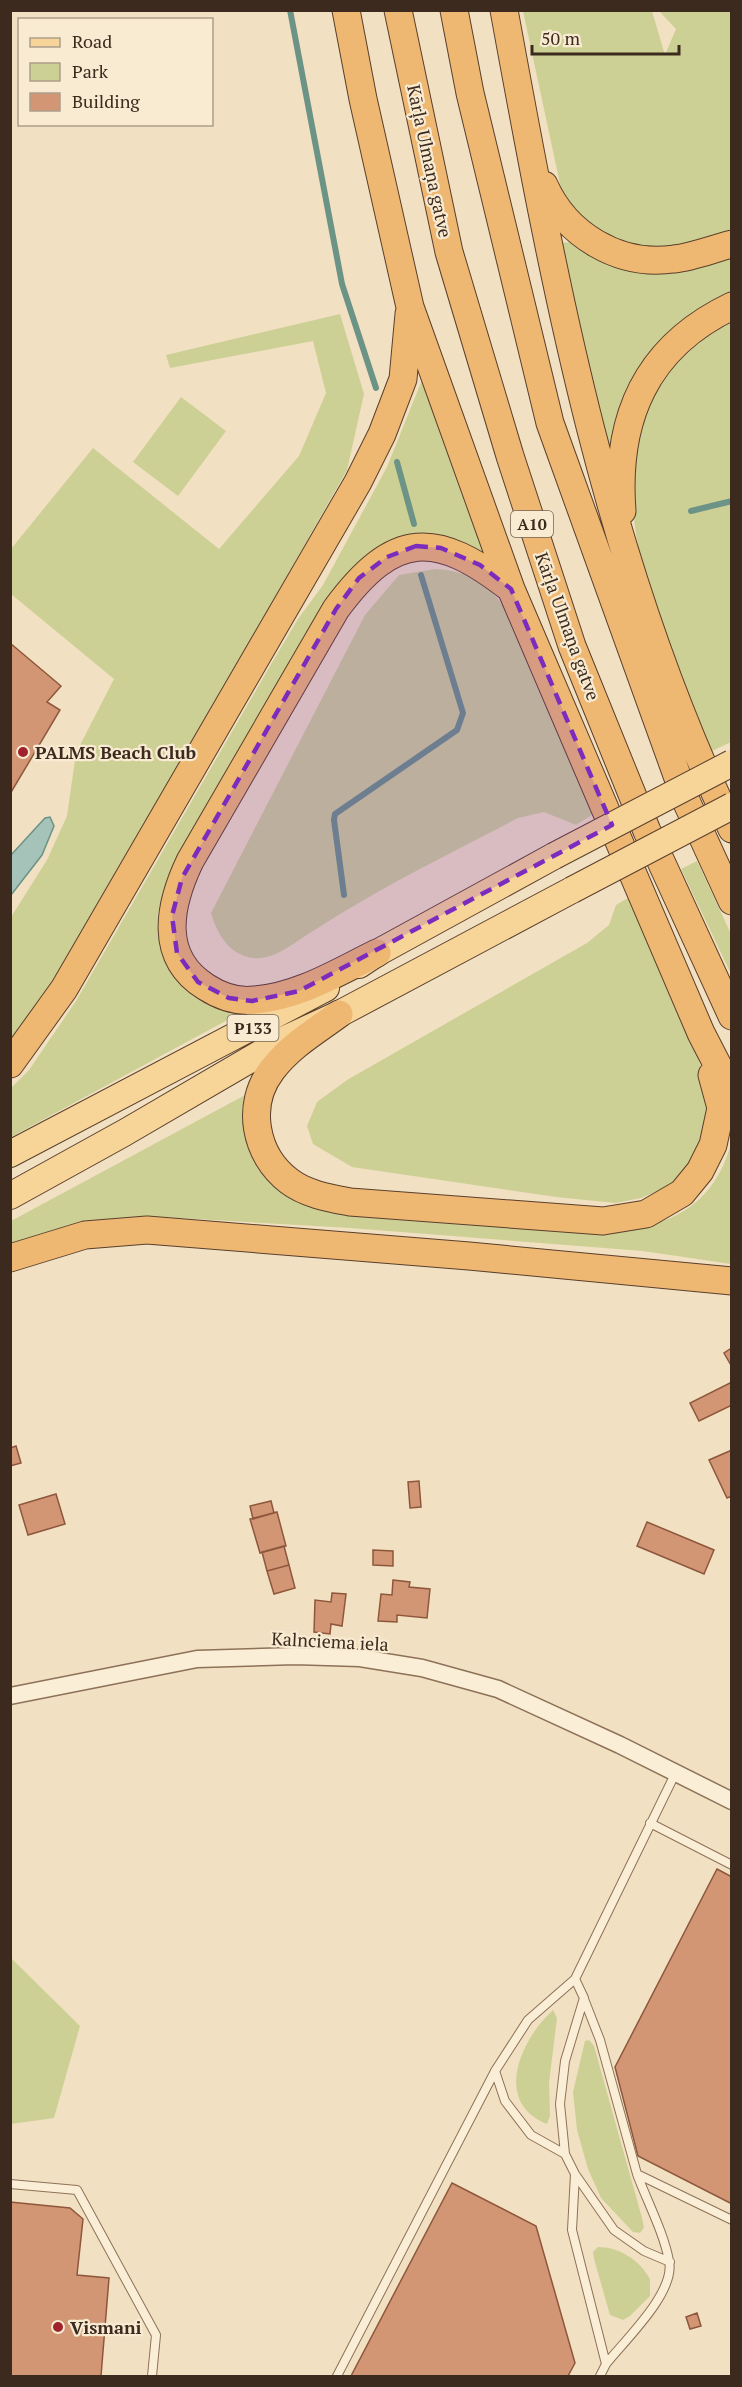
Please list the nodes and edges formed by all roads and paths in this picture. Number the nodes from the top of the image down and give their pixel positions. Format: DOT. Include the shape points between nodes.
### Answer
graph roads {
  1 [pos="345,10"];
  2 [pos="398,10"];
  3 [pos="454,10"];
  4 [pos="504,10"];
  5 [pos="526,130"];
  6 [pos="732,244"];
  7 [pos="732,306"];
  8 [pos="410,307"];
  9 [pos="625,557"];
  10 [pos="511,589"];
  11 [pos="732,763"];
  12 [pos="732,806"];
  13 [pos="732,829"];
  14 [pos="732,901"];
  15 [pos="377,952"];
  16 [pos="339,1014"];
  17 [pos="732,1017"];
  18 [pos="701,1033"];
  19 [pos="10,1064"];
  20 [pos="732,1094"];
  21 [pos="10,1154"];
  22 [pos="10,1196"];
  23 [pos="10,1258"];
  24 [pos="732,1281"];
  25 [pos="10,1696"];
  26 [pos="676,1772"];
  27 [pos="732,1801"];
  28 [pos="650,1823"];
  29 [pos="732,1865"];
  30 [pos="575,1979"];
  31 [pos="584,1998"];
  32 [pos="495,2072"];
  33 [pos="565,2154"];
  34 [pos="575,2174"];
  35 [pos="637,2174"];
  36 [pos="10,2184"];
  37 [pos="732,2220"];
  38 [pos="670,2262"];
  39 [pos="606,2364"];
  40 [pos="152,2376"];
  41 [pos="337,2376"];
  42 [pos="600,2376"];
  1 -- 8 [label="highway"];
  2 -- 17 [label="highway, Kārļa Ulmaņa gatve / A10" via="449,252 572,646 647,831"];
  3 -- 14 [label="highway, A10" via="470,93 550,423 687,803"];
  4 -- 5 [label="highway"];
  5 -- 6 [label="highway" via="550,198 572,227 598,246 625,256 672,260"];
  5 -- 9 [label="highway" via="578,387"];
  7 -- 9 [label="highway" via="703,322 670,349 636,397 623,454"];
  8 -- 10 [label="highway"];
  8 -- 19 [label="highway" via="402,379 382,434 358,482 64,989"];
  9 -- 13 [label="highway" via="676,700"];
  10 -- 15 [label="highway" via="480,565 441,548 416,546 387,557 359,578 318,639 177,890 173,935 185,970 206,987 229,998 252,1001 299,991"];
  10 -- 18 [label="highway"];
  11 -- 15 [label="main road, P133, bridge"];
  12 -- 16 [label="main road, P133, bridge"];
  15 -- 21 [label="main road, P133" via="293,1007"];
  16 -- 18 [label="highway" via="282,1057 270,1072 258,1102 257,1131 264,1153 290,1182 310,1192 350,1202 603,1221 646,1214 682,1193 700,1171 713,1145 721,1108"];
  16 -- 22 [label="main road, P133" via="285,1039"];
  18 -- 20 [label="highway"];
  23 -- 24 [label="highway" via="85,1235 147,1230"];
  25 -- 26 [label="street, Kalnciema iela" via="197,1659 360,1658 422,1668 498,1689"];
  26 -- 27 [label="street, Kalnciema iela"];
  26 -- 28 [label="lane"];
  28 -- 29 [label="lane"];
  28 -- 30 [label="lane"];
  30 -- 31 [label="lane"];
  30 -- 32 [label="lane" via="528,2020"];
  31 -- 33 [label="lane" via="565,2061 560,2104"];
  31 -- 35 [label="lane" via="600,2040"];
  32 -- 33 [label="lane" via="505,2101 531,2135"];
  32 -- 41 [label="lane"];
  33 -- 34 [label="lane"];
  34 -- 38 [label="lane" via="614,2230 644,2251"];
  34 -- 39 [label="lane" via="572,2230"];
  35 -- 37 [label="lane"];
  35 -- 38 [label="lane"];
  36 -- 40 [label="lane" via="77,2190 156,2335"];
  38 -- 39 [label="lane" via="669,2279 660,2298"];
  39 -- 42 [label="lane"];
}
